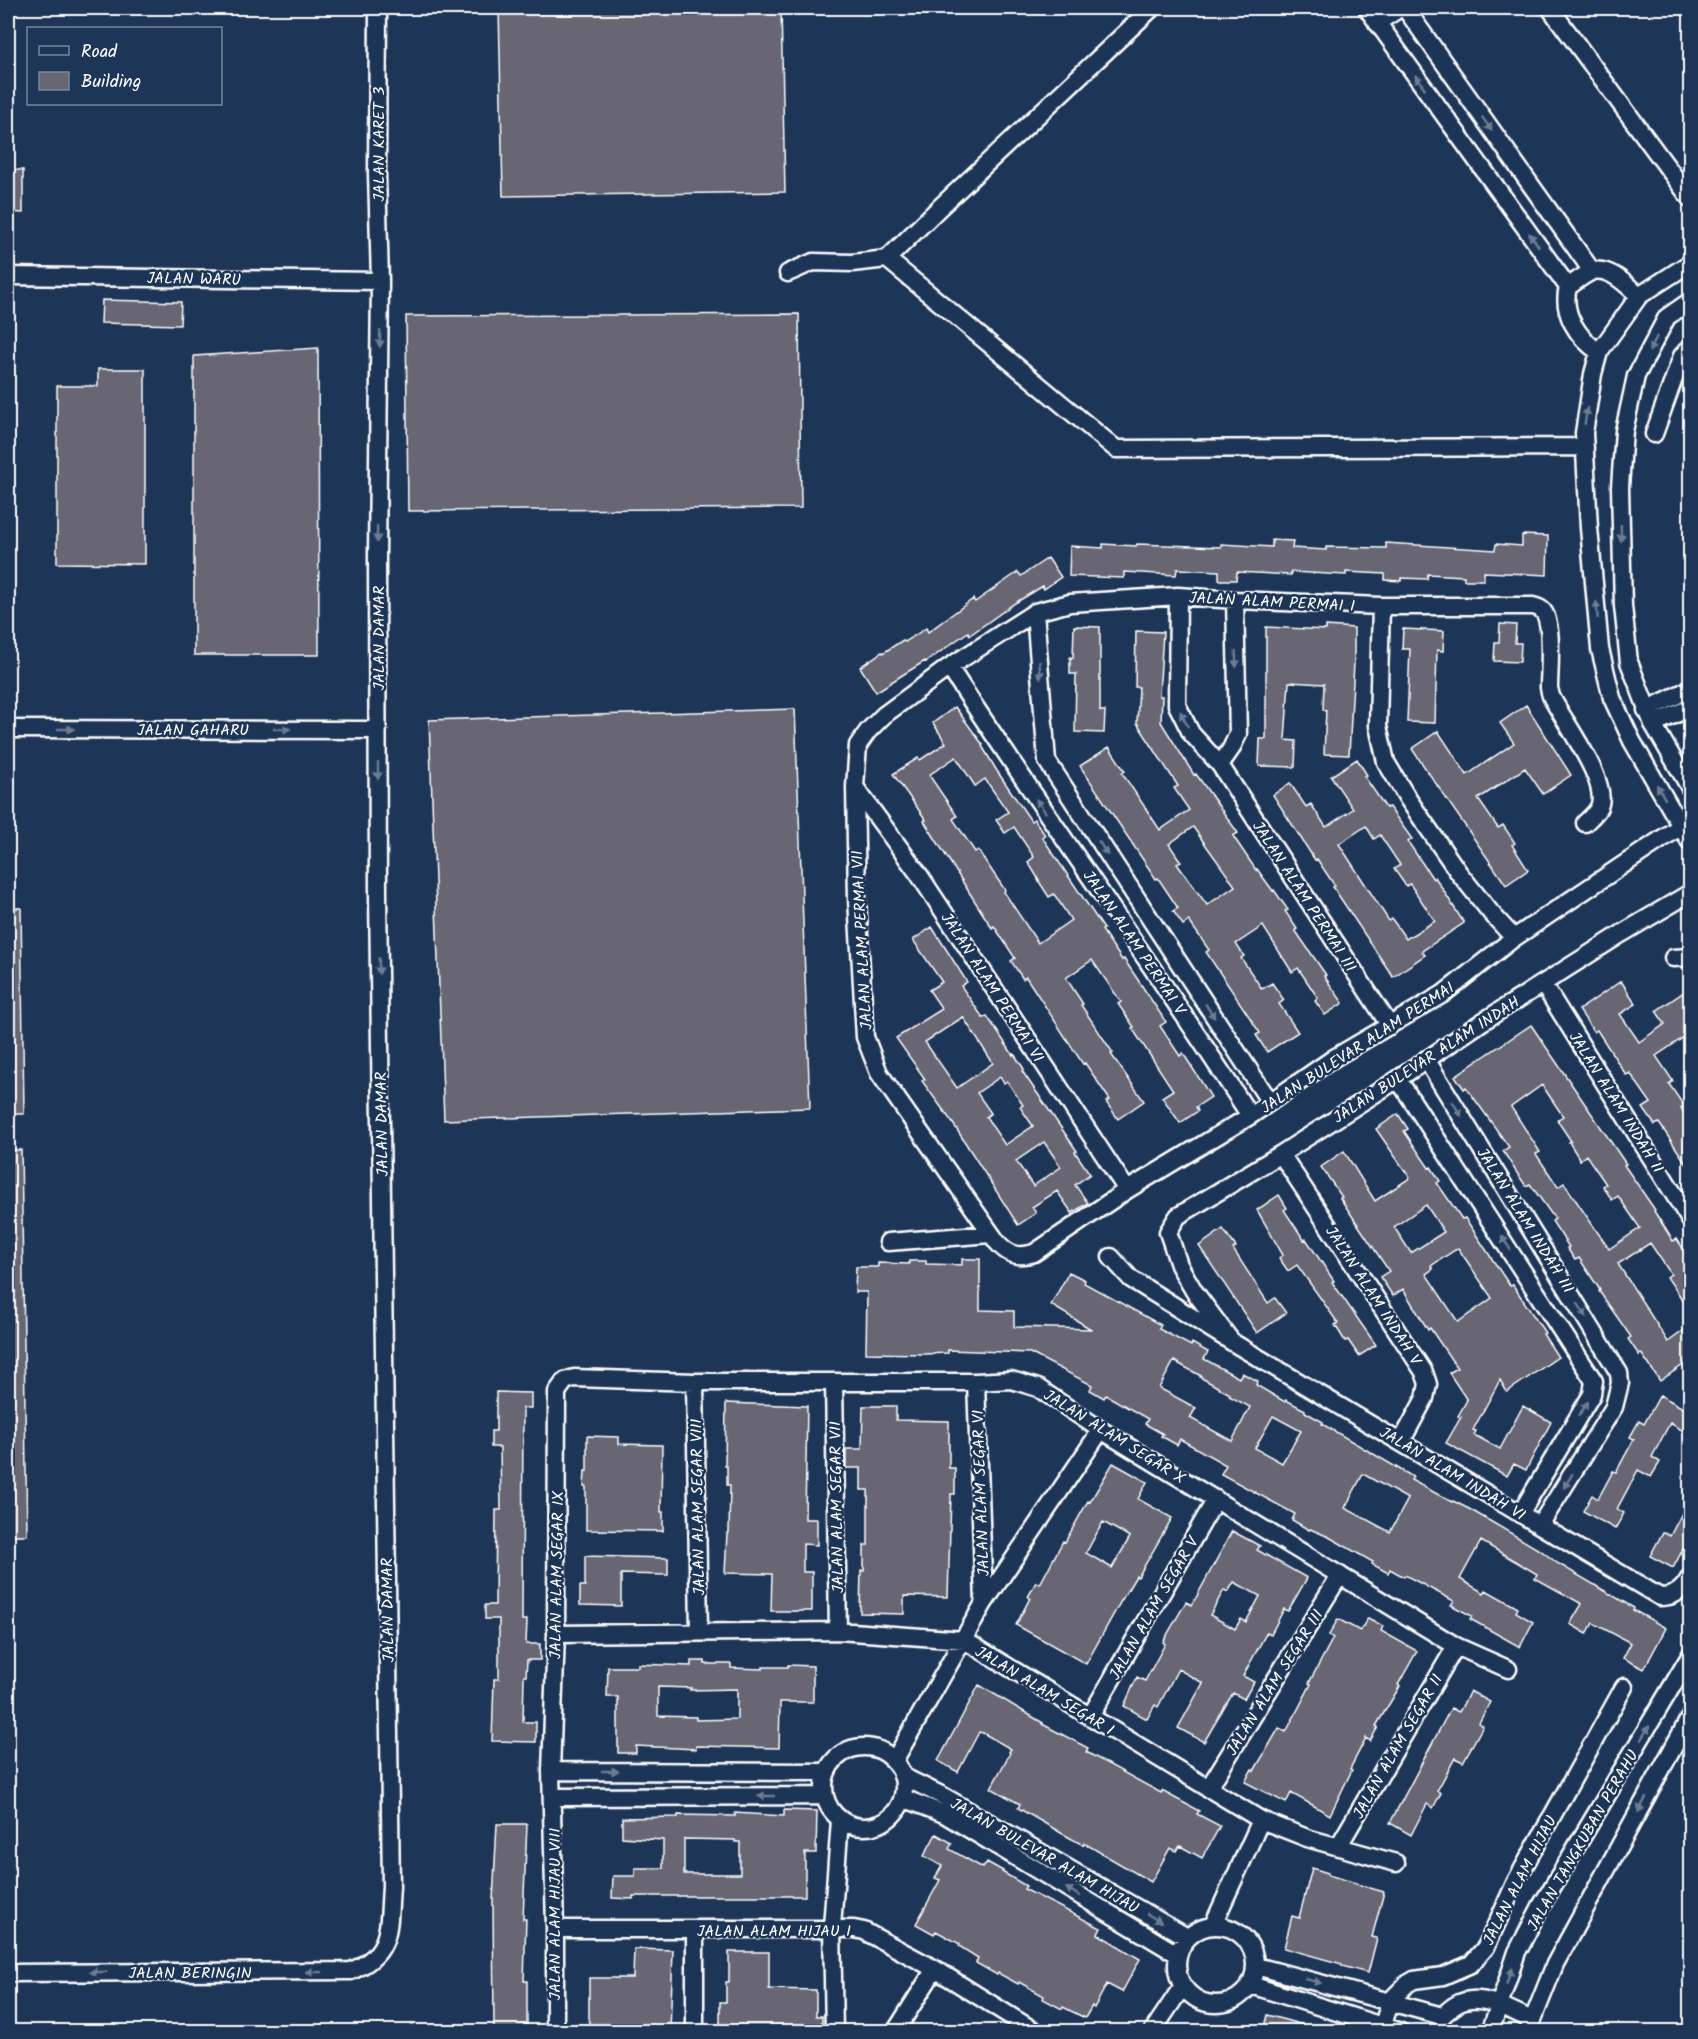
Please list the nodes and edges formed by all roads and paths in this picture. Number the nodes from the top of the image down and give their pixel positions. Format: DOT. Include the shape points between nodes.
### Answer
graph roads {
  1 [pos="378,8"];
  2 [pos="1152,8"];
  3 [pos="1366,8"];
  4 [pos="1403,8"];
  5 [pos="1550,8"];
  6 [pos="1377,22"];
  7 [pos="1690,198"];
  8 [pos="887,259"];
  9 [pos="1690,263"];
  10 [pos="1592,272"];
  11 [pos="788,273"];
  12 [pos="8,276"];
  13 [pos="380,281"];
  14 [pos="1568,287"];
  15 [pos="1640,296"];
  16 [pos="1690,301"];
  17 [pos="1690,347"];
  18 [pos="1598,352"];
  19 [pos="1654,434"];
  20 [pos="1585,447"];
  21 [pos="1178,596"];
  22 [pos="1235,600"];
  23 [pos="1382,606"];
  24 [pos="1035,612"];
  25 [pos="949,667"];
  26 [pos="1690,689"];
  27 [pos="1690,708"];
  28 [pos="1649,717"];
  29 [pos="8,729"];
  30 [pos="378,729"];
  31 [pos="1047,761"];
  32 [pos="1220,765"];
  33 [pos="1016,770"];
  34 [pos="855,787"];
  35 [pos="1690,789"];
  36 [pos="1585,823"];
  37 [pos="1685,823"];
  38 [pos="1690,842"];
  39 [pos="1690,893"];
  40 [pos="1514,938"];
  41 [pos="1690,957"];
  42 [pos="1673,958"];
  43 [pos="1543,984"];
  44 [pos="1390,1026"];
  45 [pos="1426,1059"];
  46 [pos="1398,1079"];
  47 [pos="1270,1102"];
  48 [pos="1250,1116"];
  49 [pos="1281,1154"];
  50 [pos="1127,1190"];
  51 [pos="1690,1220"];
  52 [pos="1168,1232"];
  53 [pos="992,1234"];
  54 [pos="888,1242"];
  55 [pos="1014,1255"];
  56 [pos="1111,1257"];
  57 [pos="1232,1342"];
  58 [pos="565,1381"];
  59 [pos="1594,1381"];
  60 [pos="695,1382"];
  61 [pos="834,1382"];
  62 [pos="976,1382"];
  63 [pos="1620,1383"];
  64 [pos="1101,1430"];
  65 [pos="1401,1442"];
  66 [pos="1216,1499"];
  67 [pos="1520,1514"];
  68 [pos="1540,1525"];
  69 [pos="1340,1575"];
  70 [pos="1690,1577"];
  71 [pos="984,1603"];
  72 [pos="838,1631"];
  73 [pos="699,1632"];
  74 [pos="556,1634"];
  75 [pos="964,1640"];
  76 [pos="1456,1646"];
  77 [pos="1690,1656"];
  78 [pos="1508,1669"];
  79 [pos="1624,1687"];
  80 [pos="1090,1717"];
  81 [pos="1690,1717"];
  82 [pos="894,1761"];
  83 [pos="551,1771"];
  84 [pos="826,1772"];
  85 [pos="902,1776"];
  86 [pos="1208,1789"];
  87 [pos="824,1796"];
  88 [pos="553,1797"];
  89 [pos="903,1798"];
  90 [pos="840,1820"];
  91 [pos="1261,1821"];
  92 [pos="1338,1846"];
  93 [pos="1396,1863"];
  94 [pos="1213,1925"];
  95 [pos="832,1927"];
  96 [pos="555,1929"];
  97 [pos="695,1930"];
  98 [pos="1187,1937"];
  99 [pos="1177,1954"];
  100 [pos="370,1962"];
  101 [pos="1256,1966"];
  102 [pos="935,1969"];
  103 [pos="8,1973"];
  104 [pos="1251,1985"];
  105 [pos="1182,1987"];
  106 [pos="1390,2001"];
  107 [pos="1499,2006"];
  108 [pos="1439,2024"];
  109 [pos="1530,2026"];
  110 [pos="1383,2029"];
  111 [pos="555,2031"];
  112 [pos="695,2031"];
  113 [pos="834,2031"];
  114 [pos="895,2031"];
  115 [pos="1036,2031"];
  116 [pos="1152,2031"];
  117 [pos="1401,2031"];
  118 [pos="1490,2031"];
  1 -- 13 [label="street, JALAN KARET 3"];
  2 -- 8 [label="street"];
  3 -- 6 [label="street"];
  4 -- 6 [label="street"];
  4 -- 10 [label="street, one-way"];
  5 -- 7 [label="street"];
  14 -- 6 [label="street, one-way"];
  8 -- 11 [label="street" via="813,262"];
  8 -- 20 [label="street" via="1116,449"];
  9 -- 15 [label="street"];
  10 -- 14 [label="street"];
  10 -- 15 [label="street" via="1608,273"];
  12 -- 13 [label="street, JALAN WARU"];
  13 -- 30 [label="street, JALAN DAMAR, one-way"];
  14 -- 18 [label="street" via="1571,322"];
  15 -- 18 [label="street"];
  16 -- 28 [label="street, one-way" via="1667,317 1636,376 1624,431 1620,487 1623,606 1629,662"];
  17 -- 19 [label="street" via="1682,356"];
  20 -- 18 [label="street, one-way"];
  37 -- 20 [label="street, one-way" via="1632,741 1612,698 1600,649"];
  21 -- 22 [label="street, JALAN ALAM PERMAI I"];
  21 -- 24 [label="street, JALAN ALAM PERMAI I" via="1070,603"];
  32 -- 21 [label="street, JALAN ALAM PERMAI III, one-way" via="1191,733 1177,705"];
  22 -- 23 [label="street, JALAN ALAM PERMAI I"];
  22 -- 32 [label="street, one-way" via="1238,734"];
  23 -- 36 [label="street, JALAN ALAM PERMAI I" via="1541,609 1549,629 1551,696 1599,782 1599,809"];
  23 -- 40 [label="street" via="1378,726 1386,762 1459,873"];
  24 -- 25 [label="street, JALAN ALAM PERMAI I"];
  24 -- 31 [label="street, JALAN ALAM PERMAI V, one-way"];
  25 -- 33 [label="street, JALAN ALAM PERMAI V"];
  25 -- 34 [label="street, JALAN ALAM PERMAI I" via="868,731 858,745"];
  26 -- 28 [label="street"];
  27 -- 28 [label="street"];
  28 -- 35 [label="street"];
  29 -- 30 [label="street, JALAN GAHARU, one-way"];
  30 -- 100 [label="street, JALAN DAMAR, one-way" via="391,1887 384,1944"];
  31 -- 33 [label="street"];
  31 -- 47 [label="street, JALAN ALAM PERMAI V, one-way"];
  32 -- 44 [label="street, JALAN ALAM PERMAI III"];
  48 -- 33 [label="street, JALAN ALAM PERMAI V, one-way"];
  34 -- 50 [label="street, JALAN ALAM PERMAI VI" via="924,883"];
  34 -- 53 [label="street, JALAN ALAM PERMAI VII" via="865,1037 879,1073"];
  37 -- 38 [label="street"];
  37 -- 40 [label="street, JALAN BULEVAR ALAM PERMAI"];
  39 -- 43 [label="street, JALAN BULEVAR ALAM INDAH"];
  40 -- 44 [label="street, JALAN BULEVAR ALAM PERMAI" via="1443,994"];
  41 -- 42 [label="street"];
  43 -- 45 [label="street, JALAN BULEVAR ALAM INDAH"];
  43 -- 51 [label="street, JALAN ALAM INDAH II"];
  44 -- 47 [label="street, JALAN BULEVAR ALAM PERMAI"];
  45 -- 46 [label="street, JALAN BULEVAR ALAM INDAH"];
  45 -- 63 [label="street, JALAN ALAM INDAH III, one-way" via="1615,1363"];
  46 -- 49 [label="street, JALAN BULEVAR ALAM INDAH"];
  59 -- 46 [label="street, JALAN ALAM INDAH III, one-way"];
  47 -- 48 [label="street, JALAN BULEVAR ALAM PERMAI"];
  48 -- 50 [label="street, JALAN BULEVAR ALAM PERMAI"];
  49 -- 52 [label="street, JALAN BULEVAR ALAM INDAH" via="1178,1216"];
  49 -- 65 [label="street, JALAN ALAM INDAH V" via="1424,1372 1428,1384 1425,1398"];
  50 -- 55 [label="street, JALAN BULEVAR ALAM PERMAI" via="1034,1252"];
  52 -- 57 [label="street, JALAN ALAM INDAH VI" via="1184,1274"];
  53 -- 54 [label="street"];
  53 -- 55 [label="street, JALAN ALAM PERMAI VII" via="1005,1251"];
  56 -- 57 [label="street, JALAN ALAM INDAH VI" via="1131,1279"];
  57 -- 65 [label="street, JALAN ALAM INDAH VI"];
  58 -- 60 [label="street, JALAN ALAM SEGAR X" via="574,1378"];
  58 -- 74 [label="street, JALAN ALAM SEGAR IX" via="557,1392"];
  59 -- 63 [label="street"];
  67 -- 59 [label="street, one-way" via="1592,1394"];
  60 -- 61 [label="street, JALAN ALAM SEGAR X"];
  60 -- 73 [label="street, JALAN ALAM SEGAR VIII"];
  61 -- 62 [label="street, JALAN ALAM SEGAR X"];
  61 -- 72 [label="street, JALAN ALAM SEGAR VII"];
  62 -- 64 [label="street, JALAN ALAM SEGAR X" via="1011,1380 1038,1388"];
  62 -- 71 [label="street, JALAN ALAM SEGAR VI"];
  63 -- 68 [label="street, one-way" via="1614,1407"];
  64 -- 66 [label="street, JALAN ALAM SEGAR X"];
  64 -- 71 [label="street, JALAN ALAM SEGAR VI"];
  65 -- 67 [label="street, JALAN ALAM INDAH VI"];
  66 -- 69 [label="street, JALAN ALAM SEGAR X"];
  66 -- 80 [label="street, JALAN ALAM SEGAR V"];
  67 -- 68 [label="street, JALAN ALAM INDAH VI"];
  68 -- 70 [label="street, JALAN ALAM INDAH VI" via="1660,1597 1675,1594"];
  69 -- 76 [label="street, JALAN ALAM SEGAR X"];
  69 -- 86 [label="street, JALAN ALAM SEGAR III"];
  71 -- 75 [label="street, JALAN ALAM SEGAR VI"];
  72 -- 73 [label="street, JALAN ALAM SEGAR I"];
  72 -- 75 [label="street, JALAN ALAM SEGAR I"];
  73 -- 74 [label="street, JALAN ALAM SEGAR I"];
  74 -- 83 [label="street, JALAN ALAM SEGAR IX"];
  75 -- 80 [label="street, JALAN ALAM SEGAR I"];
  75 -- 82 [label="street, JALAN ALAM SEGAR VI"];
  76 -- 78 [label="street, JALAN ALAM SEGAR X"];
  76 -- 92 [label="street, JALAN ALAM SEGAR II"];
  107 -- 77 [label="street, JALAN TANGKUBAN PERAHU, one-way" via="1517,1952 1541,1906"];
  79 -- 106 [label="street, JALAN ALAM HIJAU" via="1516,1881 1486,1947 1470,1964 1443,1976 1414,1980"];
  80 -- 86 [label="street, JALAN ALAM SEGAR I"];
  81 -- 109 [label="street, JALAN TANGKUBAN PERAHU, one-way" via="1555,1964"];
  82 -- 84 [label="street" via="881,1751 865,1747 836,1758"];
  82 -- 85 [label="street"];
  83 -- 84 [label="street, one-way"];
  83 -- 88 [label="street, JALAN ALAM SEGAR IX"];
  84 -- 87 [label="street"];
  85 -- 89 [label="street"];
  85 -- 98 [label="street, JALAN BULEVAR ALAM HIJAU, one-way"];
  86 -- 91 [label="street, JALAN ALAM SEGAR I"];
  87 -- 88 [label="street, one-way"];
  87 -- 90 [label="street"];
  88 -- 96 [label="street, JALAN ALAM HIJAU VIII"];
  89 -- 90 [label="street" via="884,1822 870,1827"];
  99 -- 89 [label="street, JALAN BULEVAR ALAM HIJAU, one-way" via="944,1814"];
  90 -- 95 [label="street"];
  91 -- 92 [label="street, JALAN ALAM SEGAR I"];
  91 -- 94 [label="street"];
  92 -- 93 [label="street, JALAN ALAM SEGAR I"];
  94 -- 98 [label="street"];
  94 -- 101 [label="street" via="1243,1936 1253,1950"];
  95 -- 97 [label="street, JALAN ALAM HIJAU I"];
  95 -- 102 [label="street, JALAN ALAM HIJAU I" via="864,1930"];
  95 -- 113 [label="street"];
  96 -- 97 [label="street, JALAN ALAM HIJAU I"];
  96 -- 111 [label="street, JALAN ALAM HIJAU VIII"];
  97 -- 112 [label="street"];
  98 -- 99 [label="street"];
  99 -- 105 [label="street" via="1176,1971"];
  100 -- 103 [label="street, JALAN BERINGIN, one-way" via="342,1972"];
  101 -- 104 [label="street"];
  101 -- 106 [label="street, one-way"];
  102 -- 114 [label="street"];
  102 -- 115 [label="street, JALAN ALAM HIJAU I"];
  104 -- 105 [label="street" via="1237,2000 1217,2006 1197,2001"];
  104 -- 110 [label="street"];
  105 -- 116 [label="street"];
  106 -- 108 [label="street"];
  106 -- 110 [label="street"];
  107 -- 108 [label="street" via="1466,2000 1452,2006"];
  107 -- 109 [label="street"];
  107 -- 118 [label="street, JALAN TANGKUBAN PERAHU"];
  110 -- 117 [label="street"];
}
